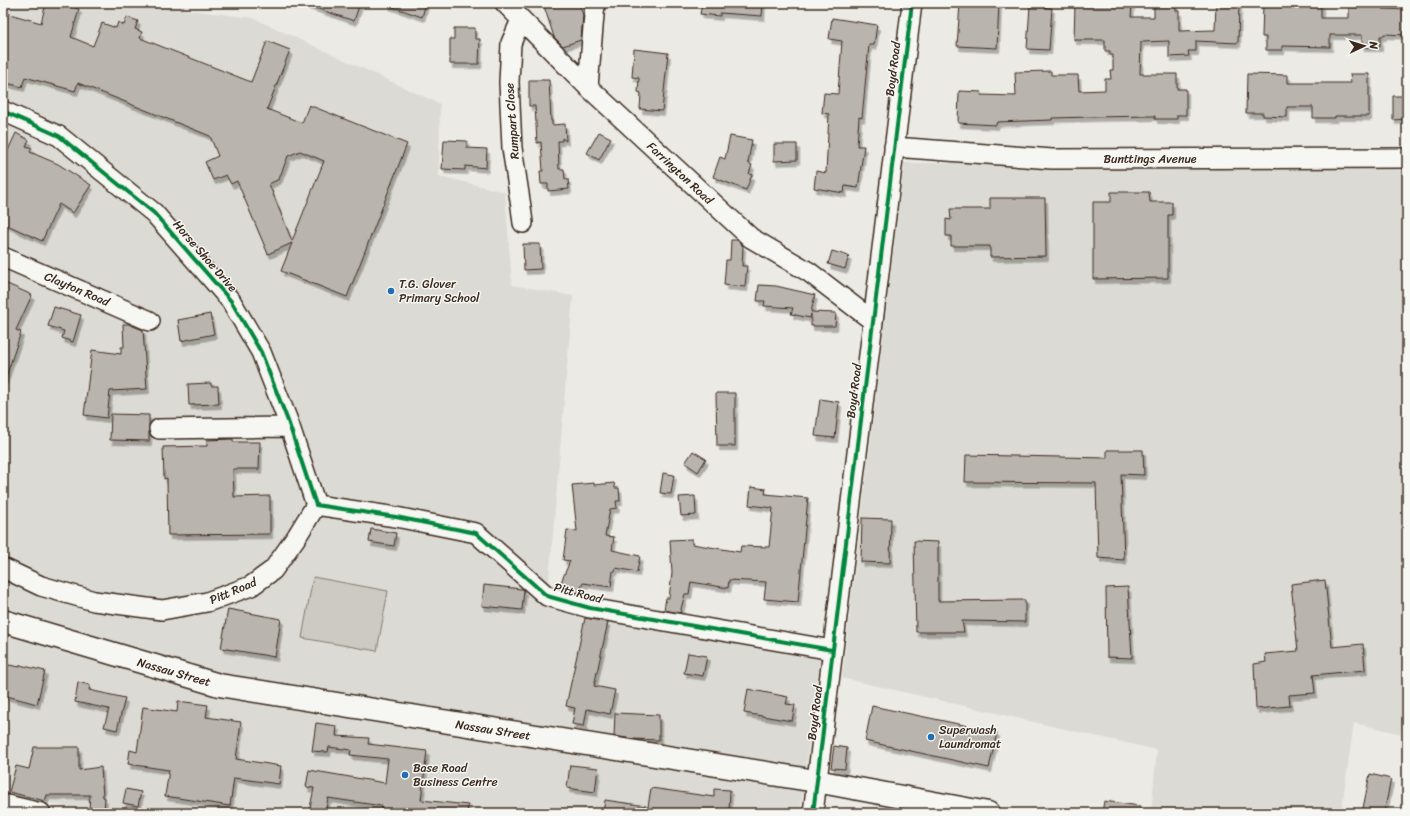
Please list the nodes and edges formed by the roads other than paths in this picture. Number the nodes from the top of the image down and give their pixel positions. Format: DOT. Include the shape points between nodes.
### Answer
graph roads {
  1 [pos="505,3"];
  2 [pos="595,3"];
  3 [pos="912,3"];
  4 [pos="521,20"];
  5 [pos="588,87"];
  6 [pos="3,111"];
  7 [pos="894,147"];
  8 [pos="1407,158"];
  9 [pos="523,223"];
  10 [pos="3,257"];
  11 [pos="150,321"];
  12 [pos="873,321"];
  13 [pos="289,427"];
  14 [pos="158,429"];
  15 [pos="316,505"];
  16 [pos="3,568"];
  17 [pos="3,622"];
  18 [pos="832,650"];
  19 [pos="816,781"];
  20 [pos="3,804"];
  21 [pos="41,813"];
  22 [pos="813,813"];
  23 [pos="988,813"];
  1 -- 4 [label="street, Farrington Road"];
  2 -- 5 [label="street"];
  3 -- 7 [label="street, Boyd Road"];
  4 -- 5 [label="street, Farrington Road"];
  4 -- 9 [label="street, Rumpart Close" via="512,43 509,82 512,148"];
  5 -- 12 [label="street, Farrington Road" via="751,238 809,272"];
  6 -- 13 [label="street, Horse Shoe Drive" via="59,136 154,213 231,301 261,352"];
  7 -- 8 [label="street, Bunttings Avenue" via="1052,160"];
  7 -- 12 [label="street, Boyd Road"];
  10 -- 11 [label="street, Clayton Road"];
  12 -- 18 [label="street, Boyd Road"];
  13 -- 14 [label="street"];
  13 -- 15 [label="street, Horse Shoe Drive"];
  15 -- 16 [label="street, Pitt Road" via="273,570 251,586 207,602 162,610 94,601 41,586"];
  15 -- 18 [label="street, Pitt Road" via="476,533 547,596 590,608"];
  17 -- 19 [label="main road, Nassau Street" via="219,685"];
  18 -- 19 [label="street, Boyd Road"];
  19 -- 22 [label="street, Boyd Road"];
  19 -- 23 [label="main road, Nassau Street"];
  20 -- 21 [label="street"];
}
